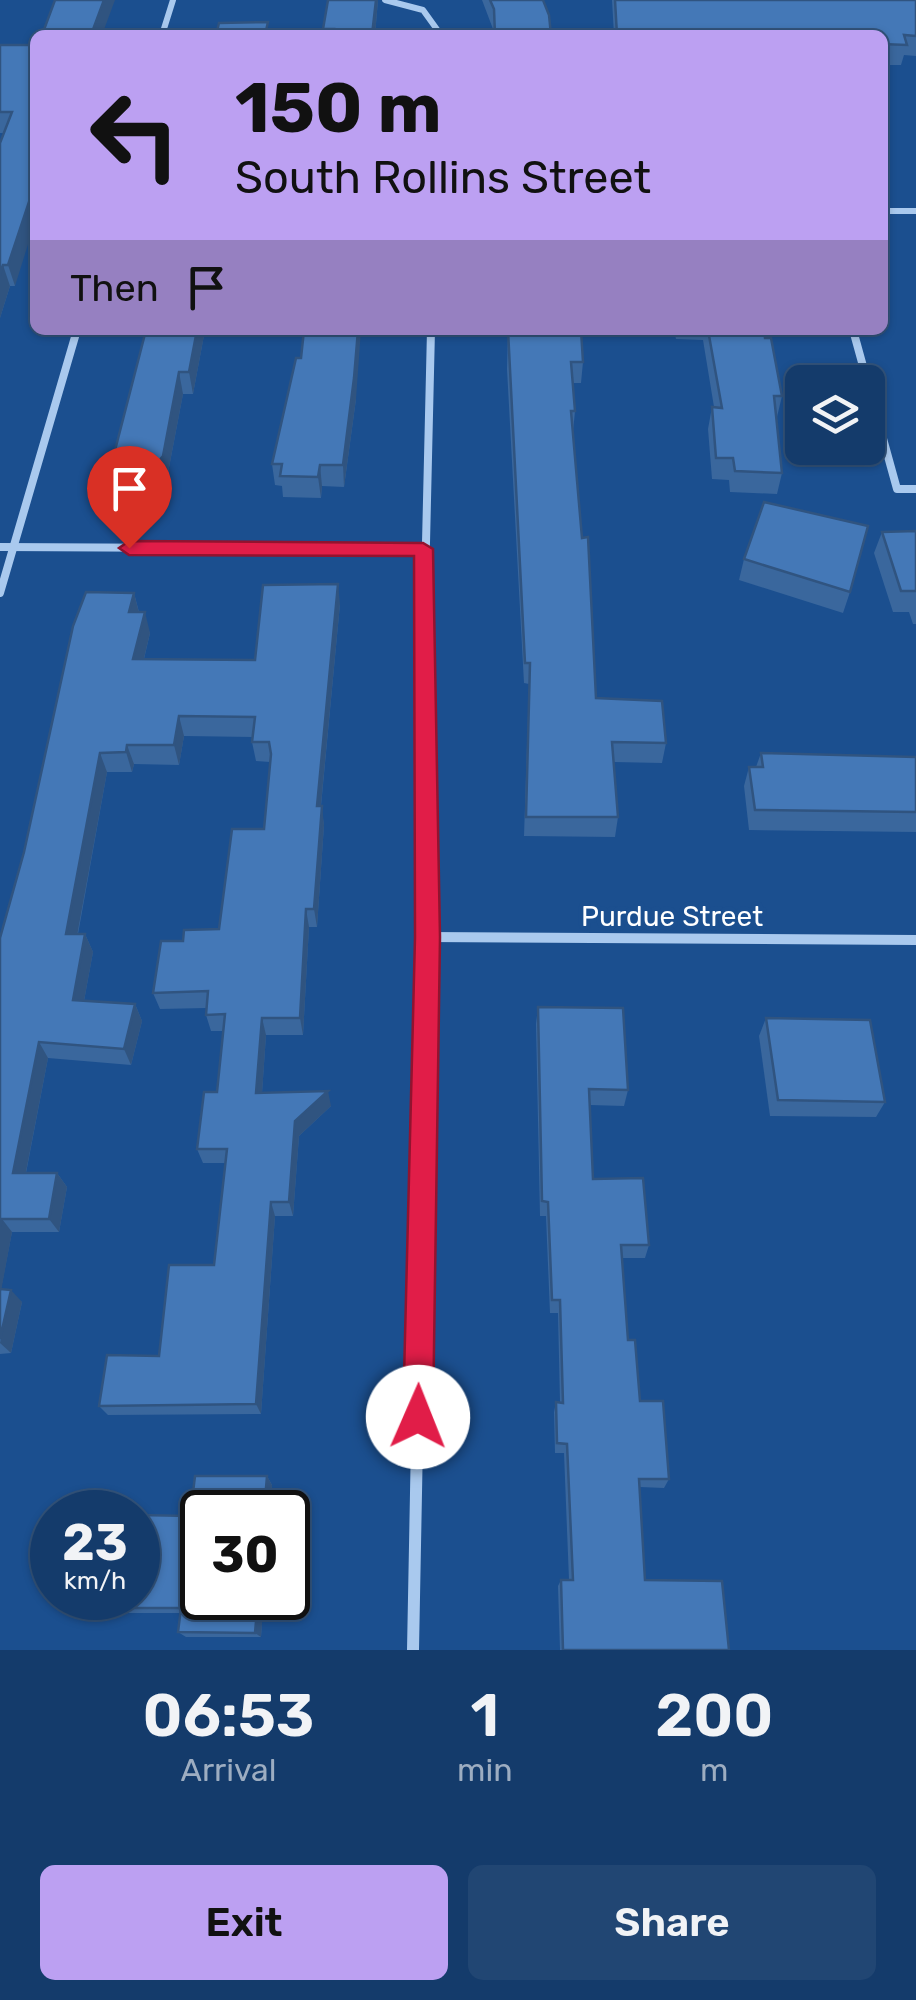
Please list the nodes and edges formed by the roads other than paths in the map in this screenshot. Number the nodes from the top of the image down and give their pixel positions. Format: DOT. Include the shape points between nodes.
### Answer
graph roads {
  1 [pos="173,0"];
  2 [pos="385,0"];
  3 [pos="164,30"];
  4 [pos="437,30"];
  5 [pos="888,211"];
  6 [pos="916,211"];
  7 [pos="75,335"];
  8 [pos="431,335"];
  9 [pos="854,335"];
  10 [pos="916,489"];
  11 [pos="13,547"];
  12 [pos="0,548"];
  13 [pos="423,549"];
  14 [pos="0,593"];
  15 [pos="428,937"];
  16 [pos="916,940"];
  17 [pos="413,1650"];
  1 -- 3 [label="street"];
  2 -- 4 [label="street" via="423,10"];
  5 -- 6 [label="street"];
  7 -- 11 [label="street"];
  8 -- 13 [label="street"];
  9 -- 10 [label="street" via="898,489"];
  11 -- 12 [label="street"];
  11 -- 13 [label="street"];
  11 -- 14 [label="street"];
  13 -- 15 [label="street"];
  15 -- 16 [label="street, Purdue Street"];
  15 -- 17 [label="street"];
}
